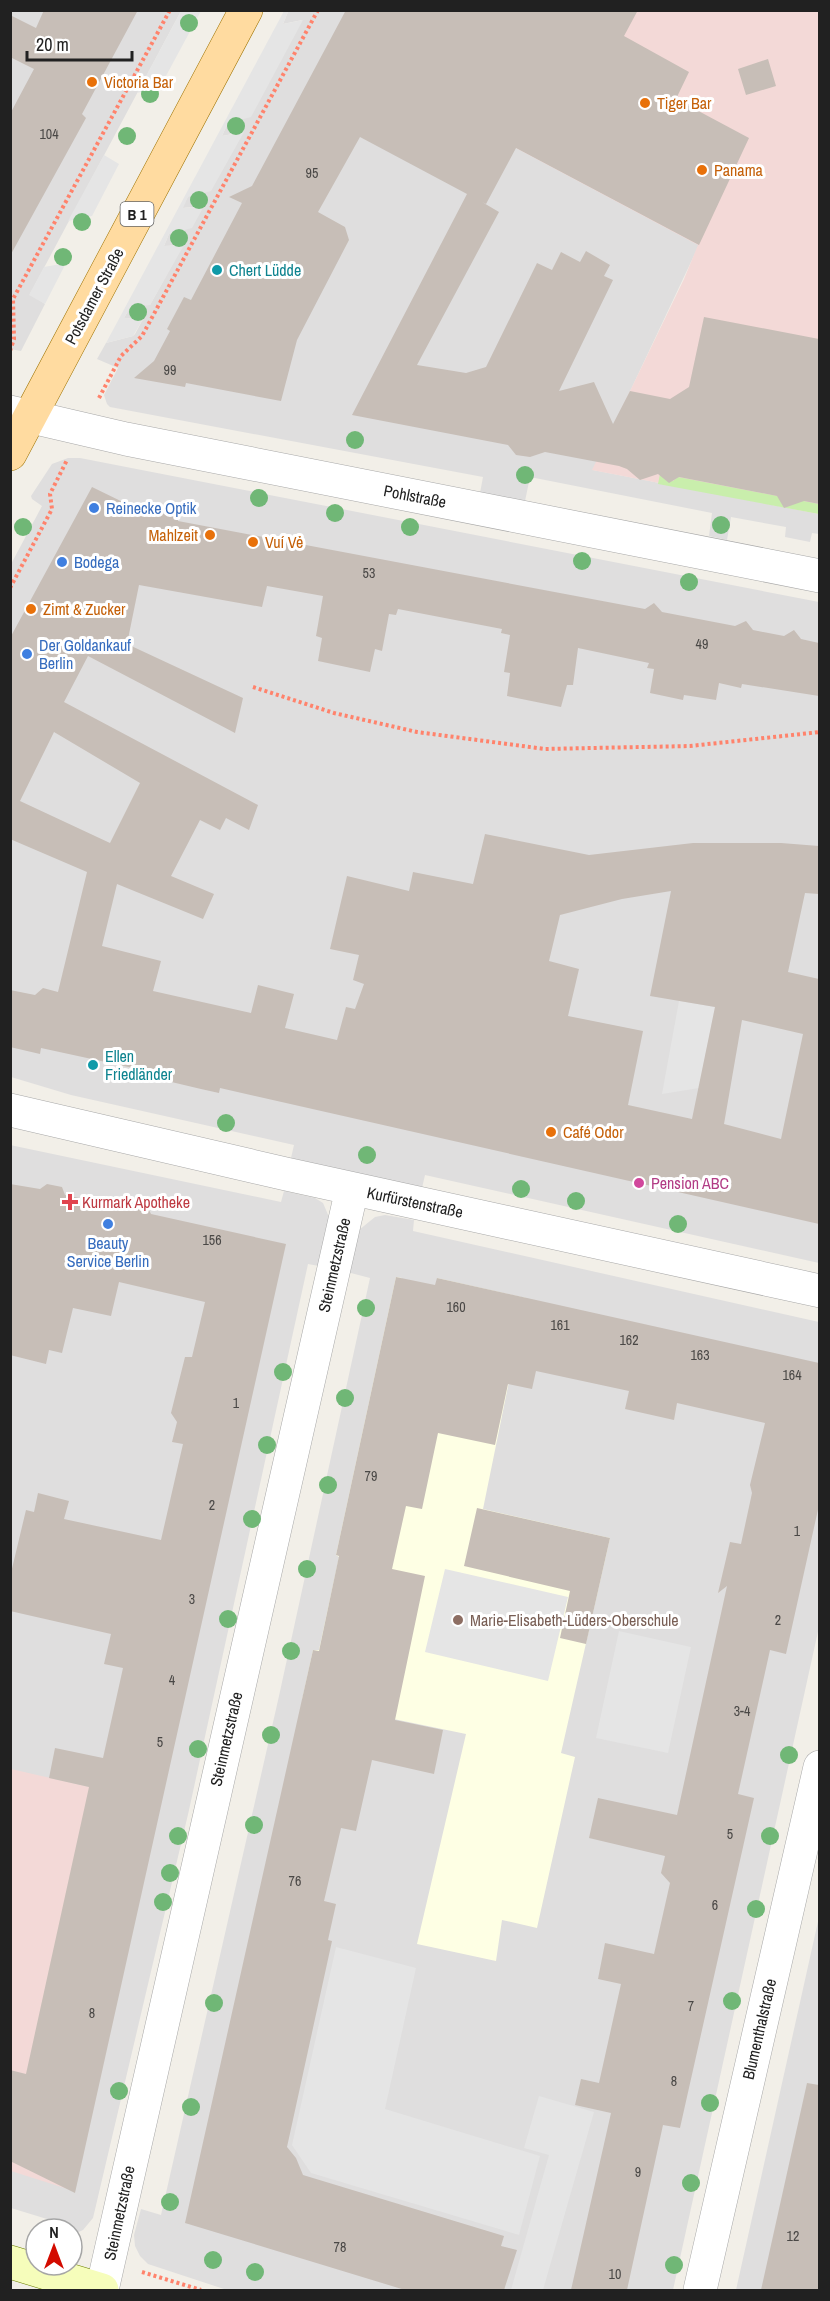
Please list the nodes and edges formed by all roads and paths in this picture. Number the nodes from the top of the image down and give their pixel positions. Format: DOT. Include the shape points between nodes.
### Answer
graph roads {
  1 [pos="170,10"];
  2 [pos="246,10"];
  3 [pos="318,10"];
  4 [pos="10,351"];
  5 [pos="116,366"];
  6 [pos="20,415"];
  7 [pos="10,454"];
  8 [pos="51,490"];
  9 [pos="819,576"];
  10 [pos="10,588"];
  11 [pos="253,687"];
  12 [pos="819,732"];
  13 [pos="10,1110"];
  14 [pos="352,1189"];
  15 [pos="819,1291"];
  16 [pos="819,1767"];
  17 [pos="10,2262"];
  18 [pos="105,2276"];
  19 [pos="199,2290"];
  20 [pos="700,2290"];
  1 -- 4 [label="path" via="13,299 14,339"];
  2 -- 6 [label="main road, Potsdamer Straße / B 1"];
  3 -- 5 [label="path" via="142,336"];
  6 -- 7 [label="main road, Potsdamer Straße / B 1"];
  6 -- 9 [label="street, Pohlstraße"];
  8 -- 10 [label="path" via="52,509"];
  11 -- 12 [label="path" via="334,713 417,732 545,749 690,746"];
  13 -- 14 [label="street, Kurfürstenstraße"];
  14 -- 15 [label="street, Kurfürstenstraße"];
  14 -- 18 [label="street, Steinmetzstraße"];
  16 -- 20 [label="street, Blumenthalstraße"];
  17 -- 18 [label="main road"];
  18 -- 19 [label="path"];
}
